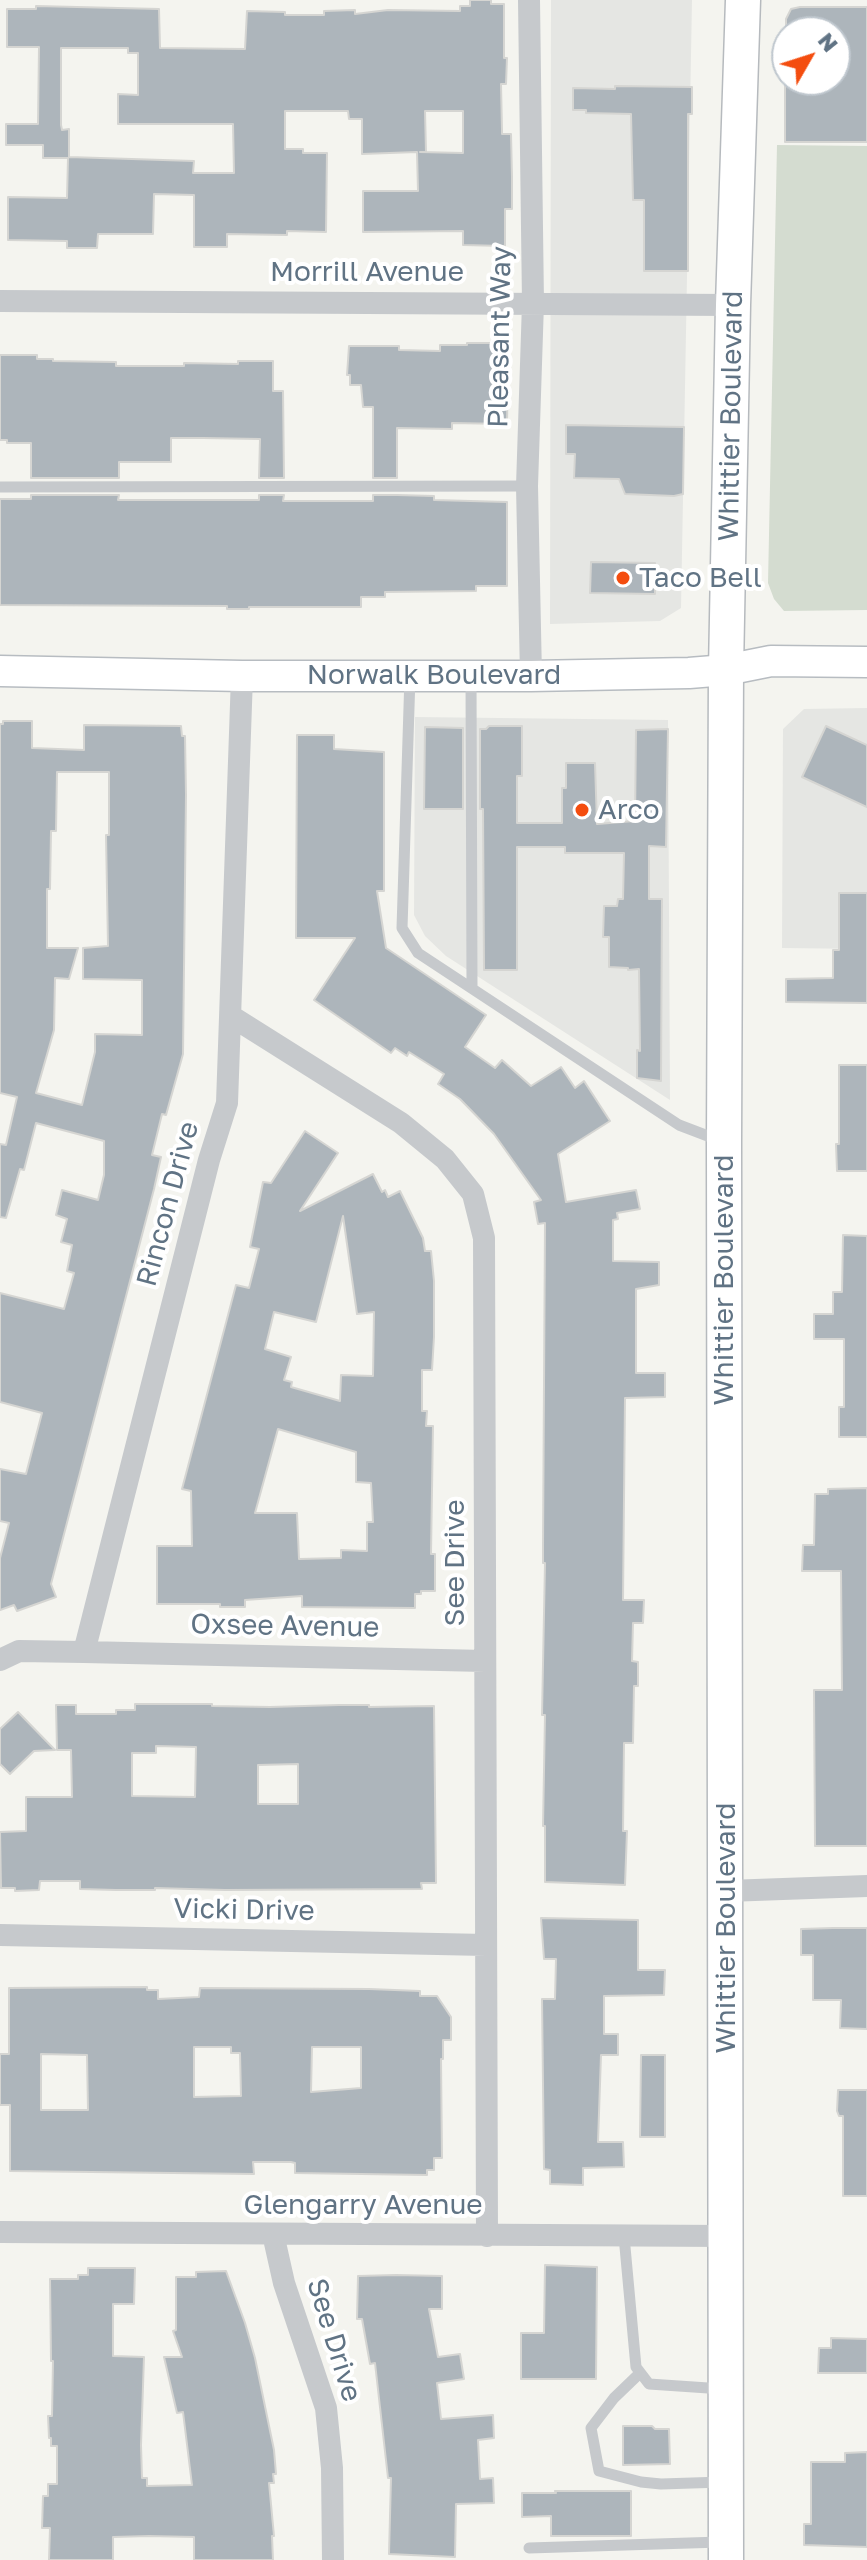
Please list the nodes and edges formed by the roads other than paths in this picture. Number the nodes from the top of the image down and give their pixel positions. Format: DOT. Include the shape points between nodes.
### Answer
graph roads {
  1 [pos="529,0"];
  2 [pos="743,0"];
  3 [pos="0,301"];
  4 [pos="533,303"];
  5 [pos="733,305"];
  6 [pos="527,486"];
  7 [pos="0,487"];
  8 [pos="867,662"];
  9 [pos="726,670"];
  10 [pos="0,671"];
  11 [pos="242,676"];
  12 [pos="410,676"];
  13 [pos="471,676"];
  14 [pos="531,676"];
  15 [pos="472,988"];
  16 [pos="231,1016"];
  17 [pos="724,1143"];
  18 [pos="84,1652"];
  19 [pos="0,1660"];
  20 [pos="485,1661"];
  21 [pos="867,1886"];
  22 [pos="727,1891"];
  23 [pos="0,1935"];
  24 [pos="486,1945"];
  25 [pos="0,2232"];
  26 [pos="273,2234"];
  27 [pos="487,2236"];
  28 [pos="624,2236"];
  29 [pos="726,2236"];
  30 [pos="640,2373"];
  31 [pos="726,2390"];
  32 [pos="726,2482"];
  33 [pos="529,2548"];
  34 [pos="726,2551"];
  35 [pos="333,2560"];
  1 -- 4 [label="street, Pleasant Way"];
  2 -- 5 [label="main road, Whittier Boulevard"];
  3 -- 4 [label="street, Morrill Avenue"];
  4 -- 5 [label="street, Morrill Avenue"];
  4 -- 6 [label="street, Pleasant Way"];
  5 -- 9 [label="main road, Whittier Boulevard"];
  6 -- 7 [label="lane"];
  6 -- 14 [label="street, Pleasant Way"];
  8 -- 9 [label="main road, Norwalk Boulevard" via="771,661"];
  9 -- 14 [label="main road, Norwalk Boulevard"];
  9 -- 17 [label="main road, Whittier Boulevard"];
  10 -- 11 [label="main road, Norwalk Boulevard"];
  11 -- 12 [label="main road, Norwalk Boulevard"];
  11 -- 16 [label="street, Rincon Drive"];
  12 -- 13 [label="main road, Norwalk Boulevard"];
  12 -- 15 [label="lane" via="402,928 418,953"];
  13 -- 14 [label="main road, Norwalk Boulevard"];
  13 -- 15 [label="lane"];
  15 -- 17 [label="lane" via="679,1125"];
  16 -- 18 [label="street, Rincon Drive" via="227,1103"];
  16 -- 20 [label="street, See Drive" via="401,1123 445,1159 473,1194 484,1238"];
  17 -- 22 [label="main road, Whittier Boulevard"];
  18 -- 19 [label="street" via="19,1651"];
  18 -- 20 [label="street, Oxsee Avenue"];
  20 -- 24 [label="street, See Drive"];
  21 -- 22 [label="street"];
  22 -- 29 [label="main road, Whittier Boulevard"];
  23 -- 24 [label="street, Vicki Drive"];
  24 -- 27 [label="street, See Drive"];
  25 -- 26 [label="street, Glengarry Avenue"];
  26 -- 27 [label="street, Glengarry Avenue"];
  26 -- 35 [label="street, See Drive" via="326,2408"];
  27 -- 28 [label="street, Glengarry Avenue"];
  28 -- 29 [label="street, Glengarry Avenue"];
  28 -- 30 [label="lane"];
  29 -- 31 [label="main road, Whittier Boulevard"];
  30 -- 31 [label="lane" via="649,2384"];
  30 -- 32 [label="lane" via="591,2428 599,2471 661,2484"];
  31 -- 32 [label="main road, Whittier Boulevard"];
  32 -- 34 [label="main road, Whittier Boulevard"];
  33 -- 34 [label="lane"];
}
